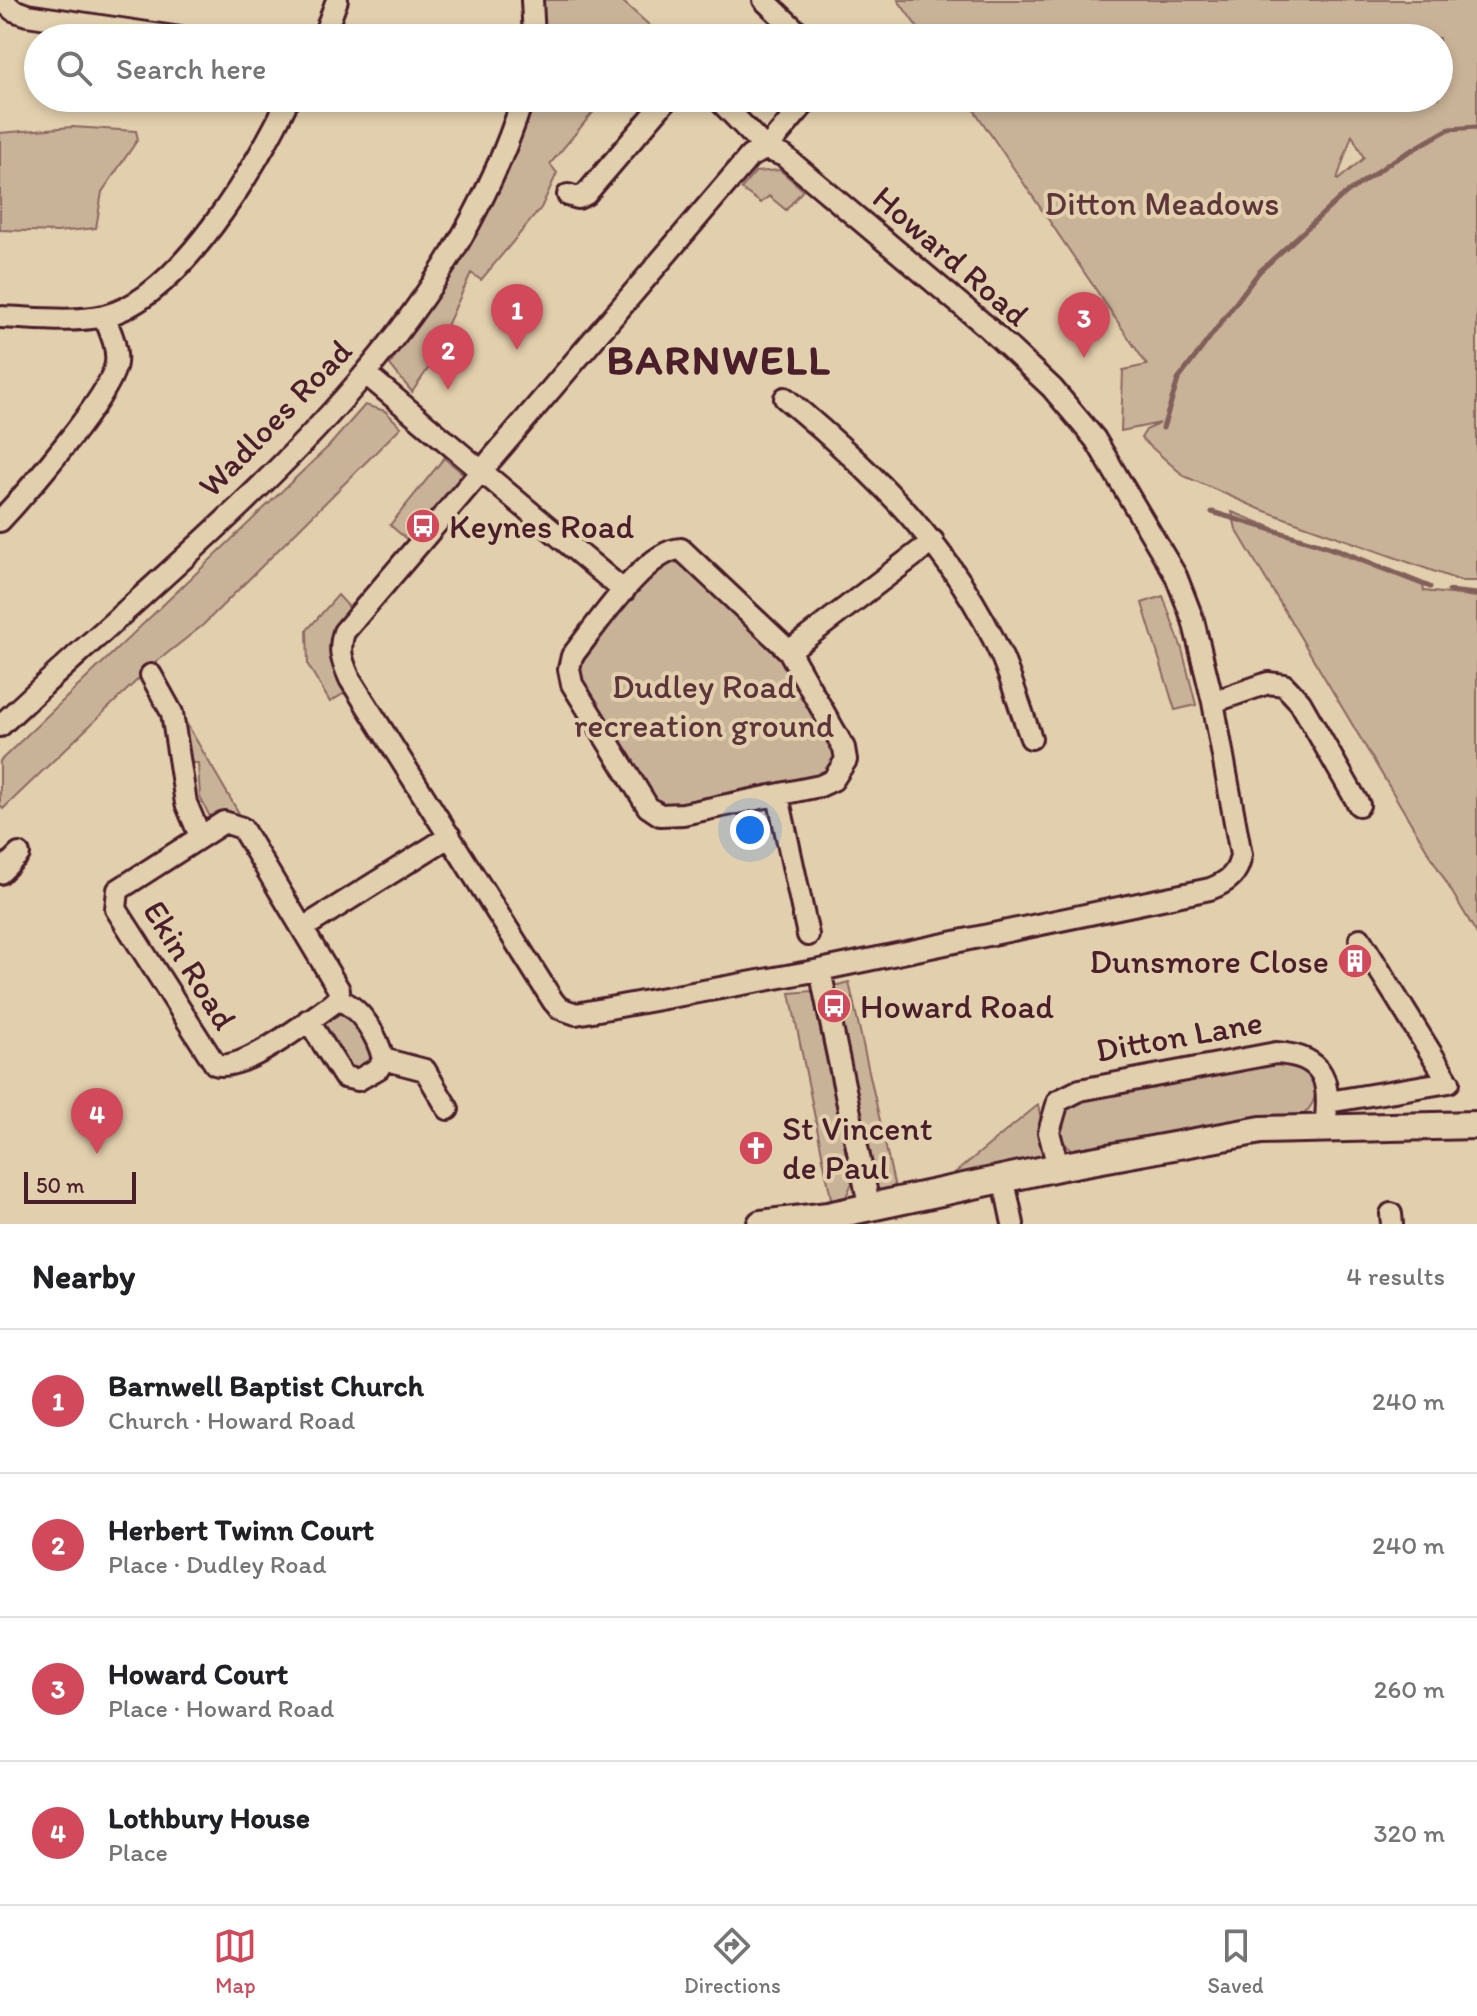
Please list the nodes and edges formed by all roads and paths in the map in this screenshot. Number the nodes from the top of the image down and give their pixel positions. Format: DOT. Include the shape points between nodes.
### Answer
graph roads {
  1 [pos="2,0"];
  2 [pos="337,0"];
  3 [pos="532,0"];
  4 [pos="764,0"];
  5 [pos="87,24"];
  6 [pos="328,24"];
  7 [pos="533,24"];
  8 [pos="789,24"];
  9 [pos="281,112"];
  10 [pos="518,112"];
  11 [pos="656,112"];
  12 [pos="730,112"];
  13 [pos="797,112"];
  14 [pos="766,149"];
  15 [pos="568,195"];
  16 [pos="104,316"];
  17 [pos="0,317"];
  18 [pos="366,374"];
  19 [pos="785,397"];
  20 [pos="481,471"];
  21 [pos="0,521"];
  22 [pos="933,541"];
  23 [pos="624,591"];
  24 [pos="789,651"];
  25 [pos="151,675"];
  26 [pos="1213,702"];
  27 [pos="0,726"];
  28 [pos="1032,738"];
  29 [pos="778,796"];
  30 [pos="1359,805"];
  31 [pos="200,836"];
  32 [pos="450,836"];
  33 [pos="19,854"];
  34 [pos="1,870"];
  35 [pos="303,928"];
  36 [pos="808,935"];
  37 [pos="1360,939"];
  38 [pos="820,970"];
  39 [pos="338,1000"];
  40 [pos="308,1020"];
  41 [pos="383,1059"];
  42 [pos="448,1109"];
  43 [pos="1327,1115"];
  44 [pos="1477,1125"];
  45 [pos="1058,1167"];
  46 [pos="1004,1181"];
  47 [pos="870,1209"];
  48 [pos="761,1224"];
  49 [pos="1013,1224"];
  1 -- 5 [label="street" via="27,15"];
  2 -- 6 [label="street"];
  3 -- 7 [label="street"];
  4 -- 8 [label="street"];
  9 -- 16 [label="street" via="223,209 181,266 150,293"];
  10 -- 18 [label="street, Wadloes Road" via="470,219"];
  11 -- 15 [label="street" via="586,194"];
  12 -- 14 [label="street, Howard Road"];
  13 -- 14 [label="street"];
  14 -- 20 [label="street" via="750,156"];
  14 -- 26 [label="street, Howard Road" via="784,156 986,326 1077,415 1176,576"];
  16 -- 17 [label="street"];
  16 -- 21 [label="street" via="115,346 113,376 43,473"];
  18 -- 20 [label="street"];
  18 -- 27 [label="street, Wadloes Road" via="240,505"];
  19 -- 22 [label="street" via="861,461"];
  20 -- 23 [label="street"];
  20 -- 32 [label="street" via="340,643 350,679"];
  22 -- 24 [label="street"];
  22 -- 28 [label="street" via="1002,657"];
  23 -- 24 [label="street" via="658,555 681,549"];
  23 -- 29 [label="street" via="572,656 569,669 572,684 648,807 660,815 683,814"];
  24 -- 29 [label="street" via="846,760 833,780"];
  25 -- 31 [label="street" via="172,713 186,803"];
  26 -- 30 [label="street" via="1268,683 1284,685 1300,702"];
  26 -- 38 [label="street, Howard Road" via="1241,855 1239,867 1222,885"];
  29 -- 36 [label="street"];
  31 -- 35 [label="street, Ekin Road" via="224,822 242,828"];
  31 -- 40 [label="street, Ekin Road" via="118,890 116,909 215,1064 239,1064"];
  32 -- 35 [label="street"];
  32 -- 38 [label="street" via="553,1001 567,1012 588,1014"];
  33 -- 34 [label="street"];
  35 -- 39 [label="street, Ekin Road" via="333,977"];
  37 -- 43 [label="street" via="1391,970 1449,1082"];
  38 -- 47 [label="street"];
  39 -- 40 [label="street, Ekin Road"];
  39 -- 41 [label="street, Ekin Road" via="355,1008"];
  40 -- 41 [label="street" via="351,1081 379,1068"];
  41 -- 42 [label="street" via="425,1070"];
  43 -- 44 [label="main road"];
  43 -- 45 [label="main road"];
  43 -- 45 [label="street, Ditton Lane" via="1323,1078 1309,1058 1276,1053 1080,1090 1058,1101 1051,1114 1049,1132"];
  45 -- 46 [label="main road"];
  46 -- 47 [label="main road"];
  46 -- 49 [label="street"];
  47 -- 48 [label="main road"];
}
